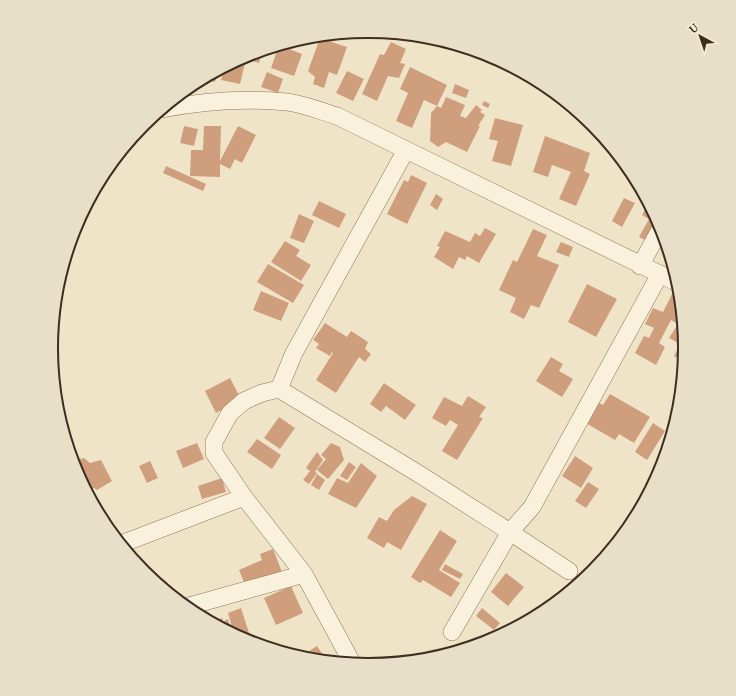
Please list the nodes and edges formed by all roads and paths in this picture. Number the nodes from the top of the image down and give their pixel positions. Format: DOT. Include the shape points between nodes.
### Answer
graph roads {
  1 [pos="174,106"];
  2 [pos="406,150"];
  3 [pos="657,236"];
  4 [pos="640,266"];
  5 [pos="660,274"];
  6 [pos="670,279"];
  7 [pos="279,389"];
  8 [pos="244,497"];
  9 [pos="510,532"];
  10 [pos="126,542"];
  11 [pos="569,571"];
  12 [pos="304,574"];
  13 [pos="194,605"];
  14 [pos="452,632"];
  15 [pos="349,657"];
  1 -- 2 [label="street" via="231,100 287,102 336,116"];
  2 -- 4 [label="street"];
  2 -- 7 [label="street" via="294,352"];
  3 -- 4 [label="street"];
  4 -- 5 [label="street"];
  5 -- 6 [label="street"];
  5 -- 9 [label="street" via="532,507"];
  7 -- 8 [label="street" via="244,401 230,413 214,442 214,452"];
  7 -- 9 [label="street"];
  8 -- 10 [label="street"];
  8 -- 12 [label="street"];
  9 -- 11 [label="street"];
  9 -- 14 [label="street"];
  12 -- 13 [label="street"];
  12 -- 15 [label="street"];
}
